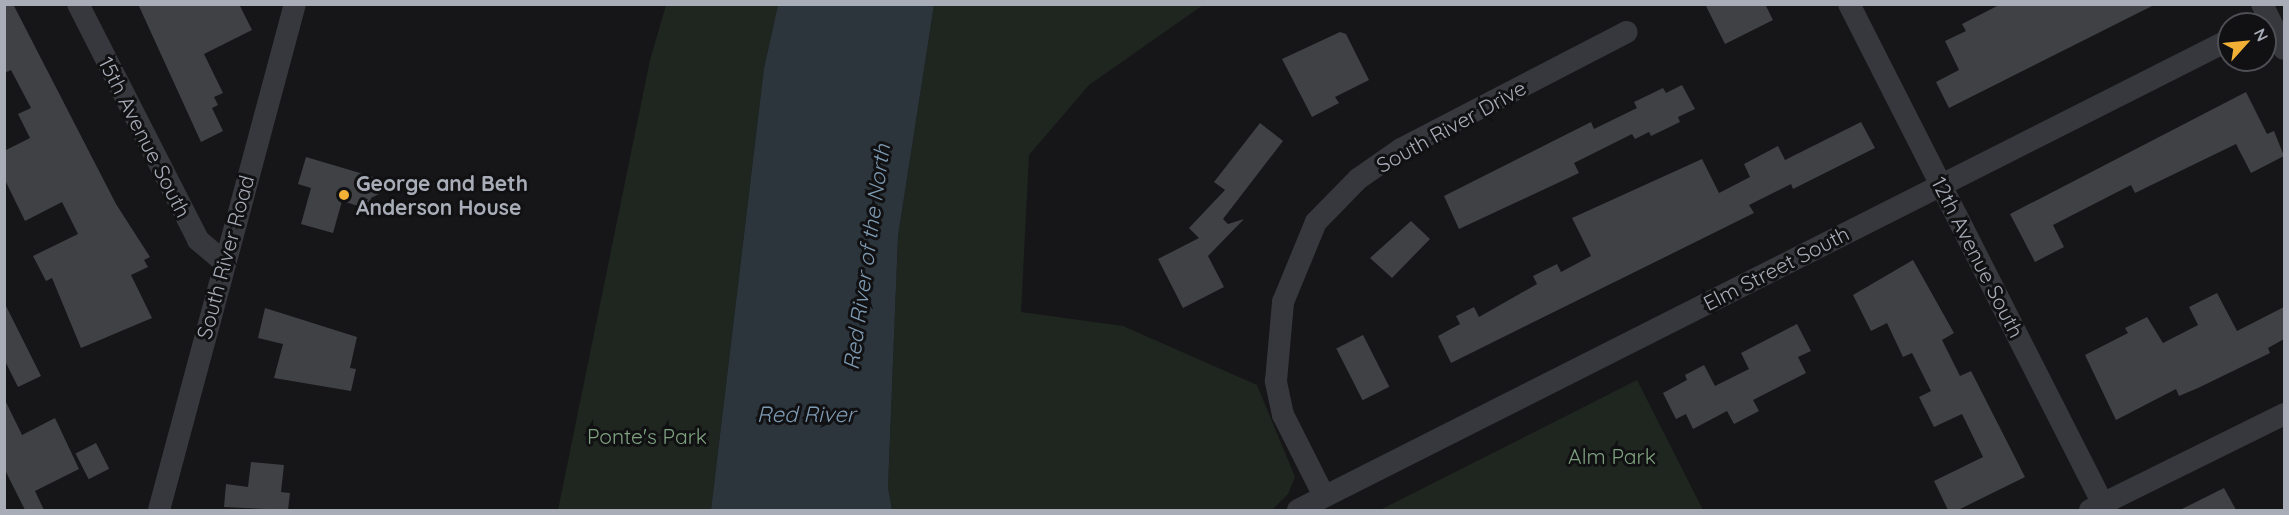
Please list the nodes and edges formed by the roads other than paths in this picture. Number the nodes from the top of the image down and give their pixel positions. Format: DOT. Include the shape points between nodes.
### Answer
graph roads {
  1 [pos="78,4"];
  2 [pos="295,4"];
  3 [pos="1849,4"];
  4 [pos="1627,32"];
  5 [pos="2277,33"];
  6 [pos="2217,46"];
  7 [pos="2284,49"];
  8 [pos="1941,185"];
  9 [pos="223,261"];
  10 [pos="2284,414"];
  11 [pos="1324,496"];
  12 [pos="2099,508"];
  13 [pos="159,510"];
  14 [pos="1298,510"];
  1 -- 9 [label="street, 15th Avenue South" via="198,240"];
  2 -- 9 [label="street, South River Road"];
  3 -- 8 [label="street, 12th Avenue South"];
  4 -- 11 [label="street, South River Drive" via="1401,149 1358,179 1316,222 1283,302 1276,381 1283,416"];
  5 -- 7 [label="street"];
  6 -- 8 [label="street, Elm Street South"];
  8 -- 11 [label="street, Elm Street South"];
  8 -- 12 [label="street, 12th Avenue South"];
  9 -- 13 [label="street, South River Road"];
  10 -- 12 [label="street"];
  11 -- 14 [label="street"];
}
